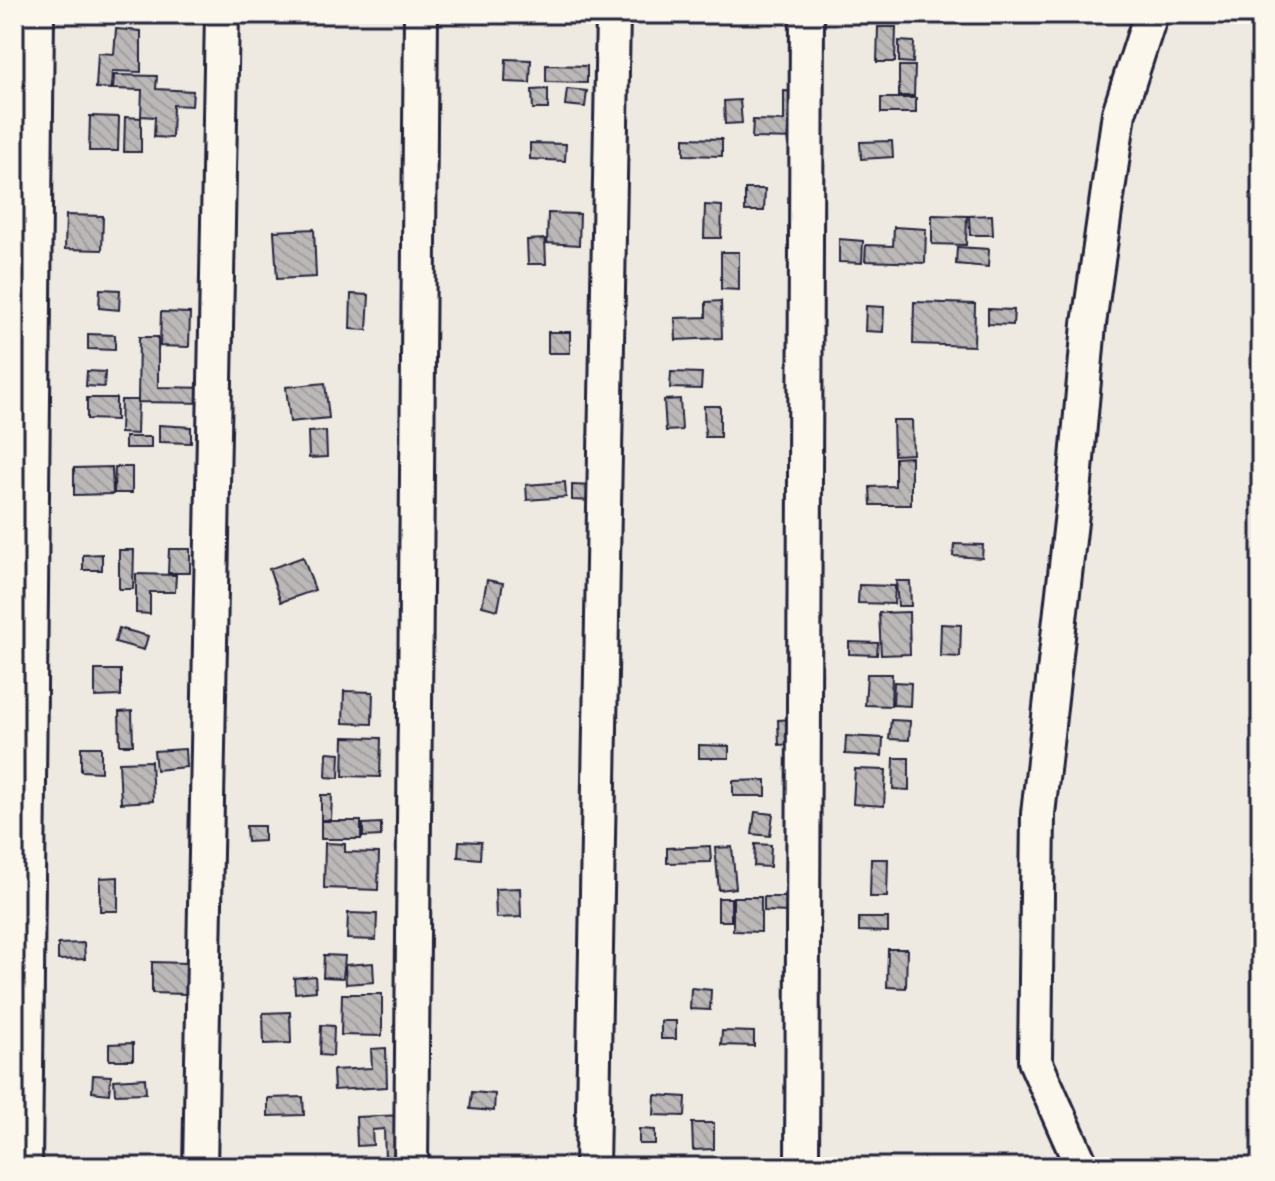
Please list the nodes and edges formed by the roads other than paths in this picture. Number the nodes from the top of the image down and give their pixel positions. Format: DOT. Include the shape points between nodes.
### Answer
graph roads {
  1 [pos="37,14"];
  2 [pos="222,14"];
  3 [pos="421,14"];
  4 [pos="613,14"];
  5 [pos="807,14"];
  6 [pos="1151,14"];
  7 [pos="25,1167"];
  8 [pos="200,1167"];
  9 [pos="411,1167"];
  10 [pos="592,1167"];
  11 [pos="802,1167"];
  12 [pos="1082,1167"];
  1 -- 7 [label="street"];
  2 -- 8 [label="street"];
  3 -- 9 [label="street"];
  4 -- 10 [label="street"];
  5 -- 11 [label="street"];
  6 -- 12 [label="street" via="1119,113 1089,324 1038,814 1035,1061"];
}
